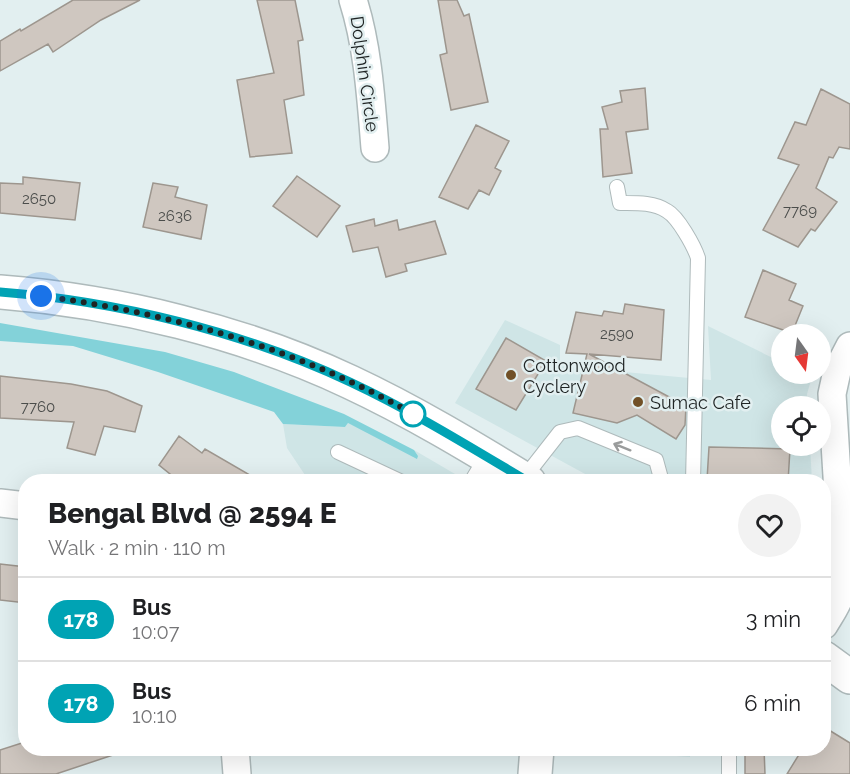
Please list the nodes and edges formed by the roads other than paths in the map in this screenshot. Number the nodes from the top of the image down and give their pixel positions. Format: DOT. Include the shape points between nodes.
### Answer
graph roads {
  1 [pos="353,0"];
  2 [pos="375,148"];
  3 [pos="617,187"];
  4 [pos="0,292"];
  5 [pos="850,346"];
  6 [pos="338,452"];
  7 [pos="478,469"];
  8 [pos="385,474"];
  9 [pos="500,474"];
  10 [pos="530,474"];
  11 [pos="660,474"];
  12 [pos="693,474"];
  13 [pos="0,503"];
  14 [pos="18,505"];
  15 [pos="831,613"];
  16 [pos="831,663"];
  17 [pos="850,677"];
  18 [pos="236,756"];
  19 [pos="536,756"];
  20 [pos="729,756"];
  21 [pos="237,774"];
  22 [pos="535,774"];
  23 [pos="729,774"];
  1 -- 2 [label="street, Dolphin Circle" via="369,78"];
  3 -- 12 [label="lane" via="620,203 646,204 668,211 693,244 698,258"];
  4 -- 7 [label="main road" via="133,311 190,325 313,366 427,421"];
  5 -- 15 [label="street" via="837,371 832,394 843,574 842,593"];
  6 -- 8 [label="lane"];
  7 -- 9 [label="main road"];
  11 -- 10 [label="lane, one-way" via="656,460 578,428 560,432"];
  13 -- 14 [label="street"];
  16 -- 17 [label="main road"];
  18 -- 21 [label="street"];
  19 -- 22 [label="main road"];
  20 -- 23 [label="lane"];
}
